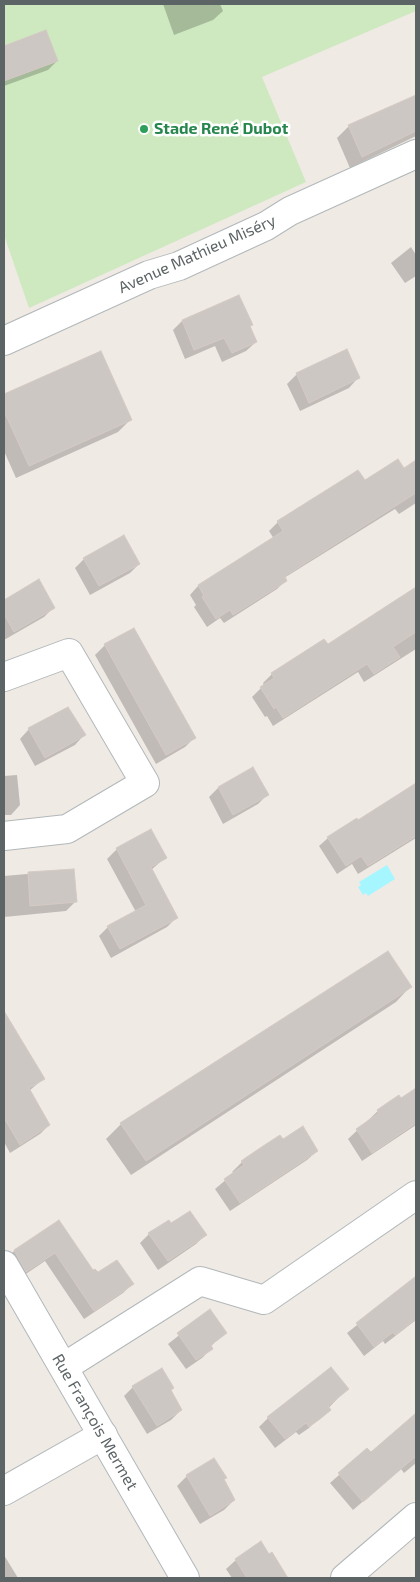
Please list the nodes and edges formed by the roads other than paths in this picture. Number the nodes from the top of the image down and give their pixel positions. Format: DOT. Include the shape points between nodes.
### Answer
graph roads {
  1 [pos="416,154"];
  2 [pos="4,341"];
  3 [pos="4,677"];
  4 [pos="4,836"];
  5 [pos="416,1195"];
  6 [pos="4,1265"];
  7 [pos="64,1368"];
  8 [pos="103,1435"];
  9 [pos="4,1491"];
  10 [pos="416,1517"];
  11 [pos="185,1578"];
  12 [pos="345,1578"];
  1 -- 2 [label="street, Avenue Mathieu Miséry" via="179,266 149,275"];
  3 -- 4 [label="street" via="69,653 145,783 67,829"];
  5 -- 7 [label="street" via="264,1300 200,1281"];
  6 -- 7 [label="street, Rue François Mermet"];
  7 -- 8 [label="street, Rue François Mermet"];
  8 -- 9 [label="street"];
  8 -- 11 [label="street, Rue François Mermet"];
  10 -- 12 [label="street"];
}
